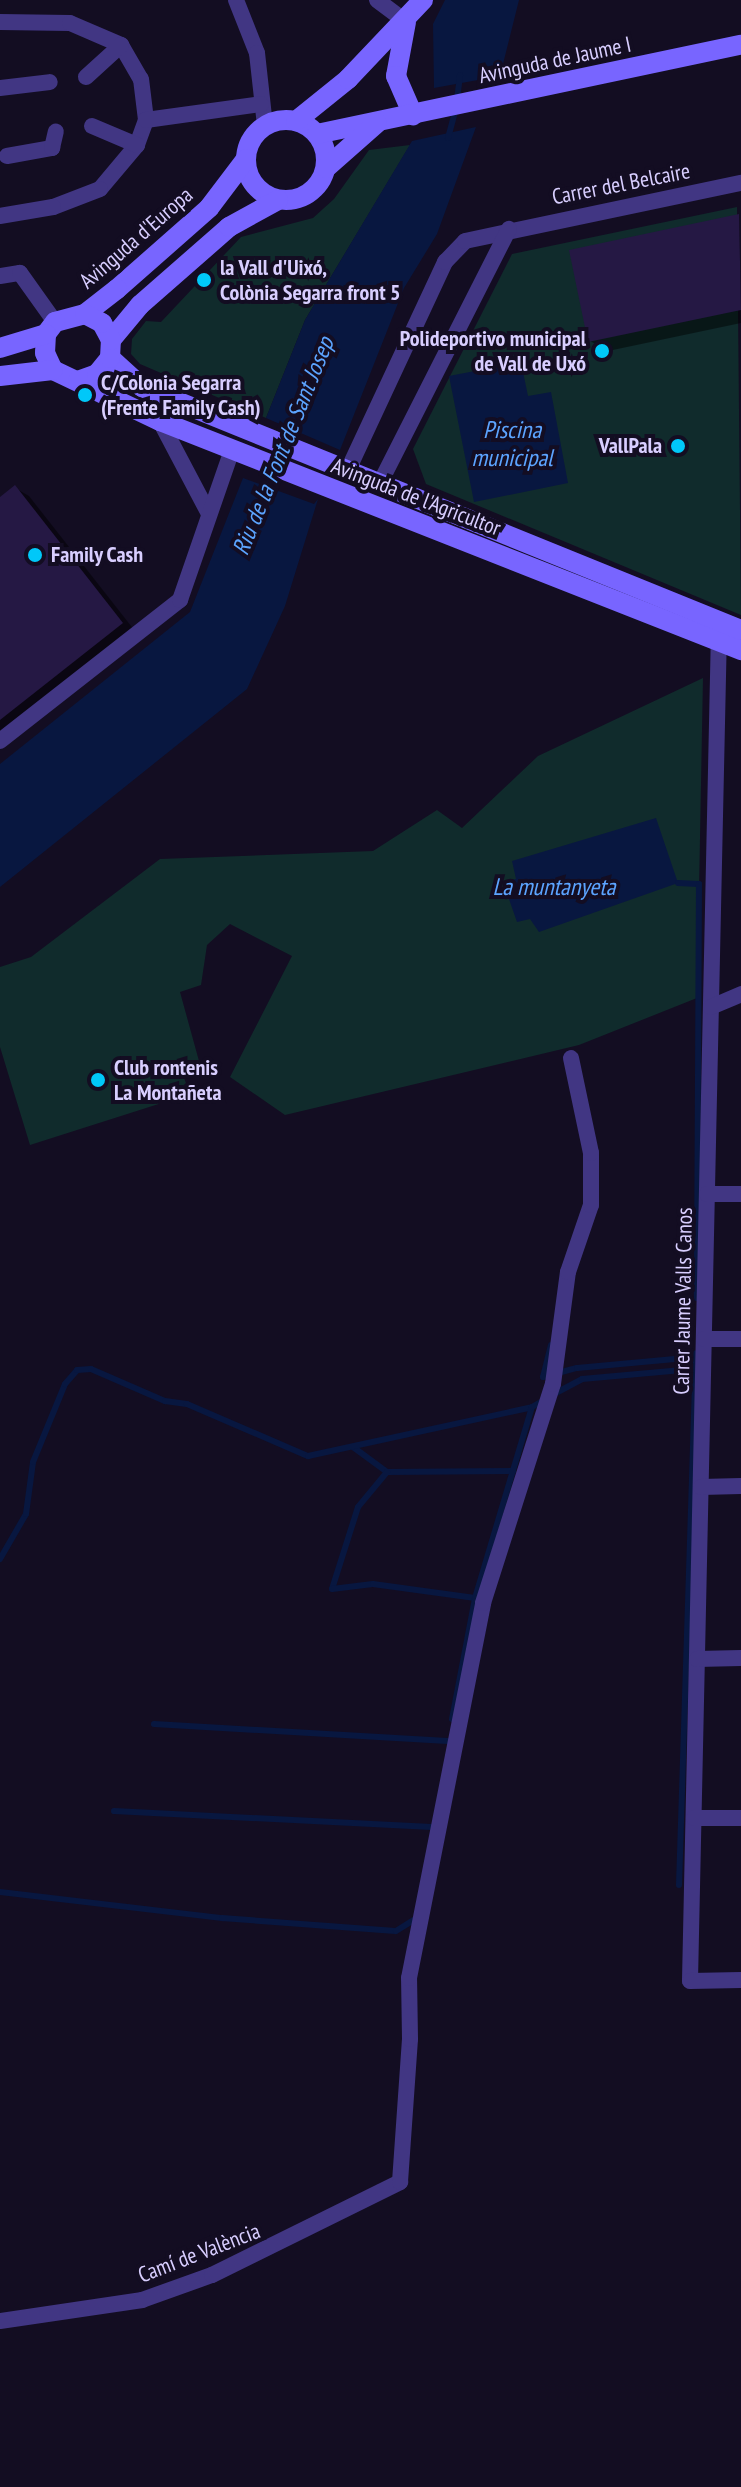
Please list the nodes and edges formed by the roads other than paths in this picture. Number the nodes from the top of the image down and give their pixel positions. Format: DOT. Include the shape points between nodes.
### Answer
graph roads {
  1 [pos="236,0"];
  2 [pos="377,0"];
  3 [pos="423,0"];
  4 [pos="0,22"];
  5 [pos="406,22"];
  6 [pos="121,45"];
  7 [pos="741,45"];
  8 [pos="86,77"];
  9 [pos="348,79"];
  10 [pos="50,82"];
  11 [pos="0,88"];
  12 [pos="261,104"];
  13 [pos="421,113"];
  14 [pos="146,120"];
  15 [pos="296,121"];
  16 [pos="379,122"];
  17 [pos="92,126"];
  18 [pos="265,126"];
  19 [pos="56,131"];
  20 [pos="316,133"];
  21 [pos="137,145"];
  22 [pos="7,156"];
  23 [pos="246,159"];
  24 [pos="326,168"];
  25 [pos="741,185"];
  26 [pos="278,200"];
  27 [pos="0,216"];
  28 [pos="509,229"];
  29 [pos="0,276"];
  30 [pos="85,314"];
  31 [pos="50,328"];
  32 [pos="0,348"];
  33 [pos="110,349"];
  34 [pos="53,370"];
  35 [pos="0,376"];
  36 [pos="78,381"];
  37 [pos="160,421"];
  38 [pos="240,453"];
  39 [pos="342,468"];
  40 [pos="380,483"];
  41 [pos="209,514"];
  42 [pos="741,630"];
  43 [pos="719,631"];
  44 [pos="741,650"];
  45 [pos="0,741"];
  46 [pos="741,994"];
  47 [pos="711,1007"];
  48 [pos="571,1058"];
  49 [pos="707,1194"];
  50 [pos="741,1194"];
  51 [pos="704,1339"];
  52 [pos="741,1339"];
  53 [pos="741,1486"];
  54 [pos="701,1487"];
  55 [pos="741,1658"];
  56 [pos="697,1659"];
  57 [pos="694,1818"];
  58 [pos="741,1818"];
  59 [pos="741,1980"];
  60 [pos="0,2321"];
  1 -- 12 [label="street" via="257,53"];
  2 -- 5 [label="street"];
  3 -- 5 [label="street"];
  4 -- 6 [label="street" via="70,23"];
  5 -- 9 [label="street"];
  5 -- 13 [label="street" via="396,76"];
  6 -- 8 [label="street"];
  6 -- 14 [label="street" via="141,79"];
  7 -- 13 [label="street, Avinguda de Jaume I"];
  9 -- 15 [label="street"];
  9 -- 20 [label="street"];
  10 -- 11 [label="street"];
  12 -- 14 [label="street"];
  12 -- 18 [label="street"];
  13 -- 16 [label="street, Avinguda de Jaume I"];
  14 -- 21 [label="street"];
  15 -- 18 [label="street"];
  15 -- 20 [label="street"];
  16 -- 20 [label="street, Avinguda de Jaume I"];
  16 -- 24 [label="street, Avinguda de Jaume I"];
  17 -- 21 [label="street"];
  18 -- 23 [label="street" via="248,146"];
  19 -- 22 [label="street" via="52,148"];
  20 -- 24 [label="street"];
  21 -- 27 [label="street" via="100,189 53,207"];
  23 -- 26 [label="street" via="251,181"];
  23 -- 30 [label="street, Avinguda d'Europa" via="209,208"];
  24 -- 26 [label="street" via="314,190"];
  25 -- 28 [label="street, Carrer del Belcaire"];
  26 -- 33 [label="street" via="229,227 140,305"];
  28 -- 39 [label="street, Carrer del Belcaire" via="465,241 445,262"];
  28 -- 40 [label="street"];
  29 -- 31 [label="street" via="20,273"];
  30 -- 31 [label="street"];
  30 -- 33 [label="street" via="102,323"];
  31 -- 32 [label="street"];
  31 -- 34 [label="street" via="45,353"];
  33 -- 36 [label="street" via="97,374"];
  33 -- 39 [label="street, Avinguda de l'Agricultor" via="142,387"];
  34 -- 35 [label="street"];
  34 -- 36 [label="street"];
  36 -- 37 [label="street, Avinguda de l'Agricultor"];
  37 -- 38 [label="street, Avinguda de l'Agricultor"];
  37 -- 41 [label="street"];
  38 -- 41 [label="street"];
  38 -- 43 [label="street, Avinguda de l'Agricultor"];
  39 -- 40 [label="street, Avinguda de l'Agricultor"];
  40 -- 43 [label="street, Avinguda de l'Agricultor"];
  41 -- 45 [label="street" via="180,600"];
  42 -- 43 [label="street, Avinguda de l'Agricultor"];
  43 -- 44 [label="street, Avinguda de l'Agricultor"];
  43 -- 47 [label="street, Carrer Jaume Valls Canos"];
  46 -- 47 [label="street"];
  47 -- 49 [label="street, Carrer Jaume Valls Canos"];
  48 -- 60 [label="street, Camí de València" via="591,1153 591,1205 568,1272 553,1384 483,1603 409,1978 400,2182 320,2226 142,2300"];
  49 -- 50 [label="street"];
  49 -- 51 [label="street, Carrer Jaume Valls Canos"];
  51 -- 52 [label="street"];
  51 -- 54 [label="street, Carrer Jaume Valls Canos"];
  53 -- 54 [label="street"];
  54 -- 56 [label="street, Carrer Jaume Valls Canos"];
  55 -- 56 [label="street"];
  56 -- 57 [label="street, Carrer Jaume Valls Canos"];
  57 -- 58 [label="street"];
  57 -- 59 [label="street, Carrer Jaume Valls Canos" via="690,1981"];
}
